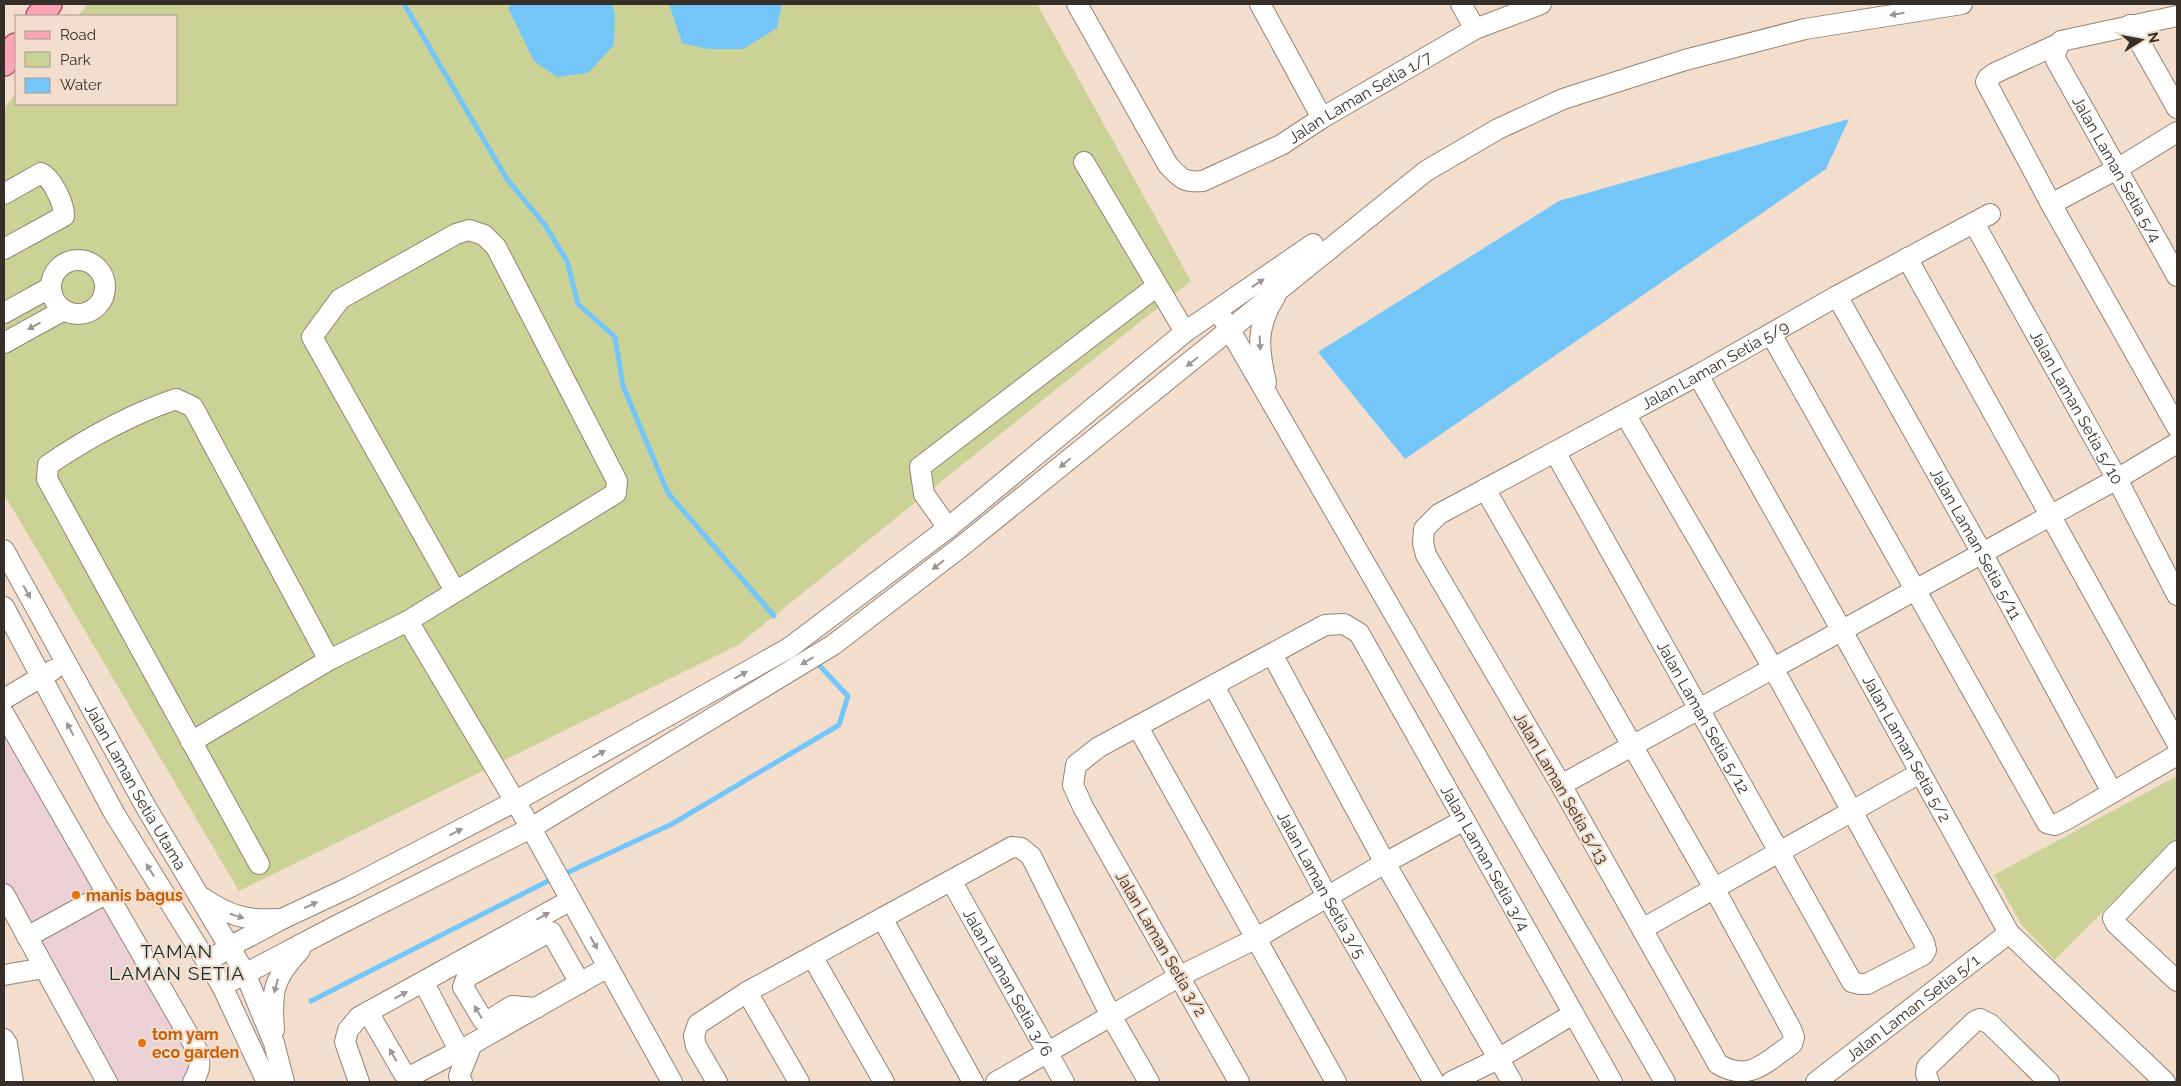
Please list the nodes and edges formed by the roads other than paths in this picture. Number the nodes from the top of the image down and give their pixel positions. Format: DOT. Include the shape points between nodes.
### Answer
graph roads {
  1 [pos="49,4"];
  2 [pos="1077,4"];
  3 [pos="1260,4"];
  4 [pos="1461,4"];
  5 [pos="1541,4"];
  6 [pos="1880,4"];
  7 [pos="1962,4"];
  8 [pos="40,15"];
  9 [pos="2177,16"];
  10 [pos="2130,25"];
  11 [pos="1475,29"];
  12 [pos="15,47"];
  13 [pos="2057,52"];
  14 [pos="4,62"];
  15 [pos="2177,108"];
  16 [pos="1322,118"];
  17 [pos="2177,132"];
  18 [pos="1084,162"];
  19 [pos="2117,169"];
  20 [pos="4,194"];
  21 [pos="2051,204"];
  22 [pos="1982,219"];
  23 [pos="4,249"];
  24 [pos="1907,258"];
  25 [pos="2177,276"];
  26 [pos="1285,283"];
  27 [pos="1157,286"];
  28 [pos="51,287"];
  29 [pos="1837,296"];
  30 [pos="64,310"];
  31 [pos="1218,310"];
  32 [pos="4,313"];
  33 [pos="1230,331"];
  34 [pos="1185,332"];
  35 [pos="1771,334"];
  36 [pos="4,343"];
  37 [pos="1698,375"];
  38 [pos="1272,402"];
  39 [pos="1625,414"];
  40 [pos="2177,427"];
  41 [pos="2177,443"];
  42 [pos="1555,452"];
  43 [pos="2117,479"];
  44 [pos="1485,489"];
  45 [pos="1439,514"];
  46 [pos="2051,515"];
  47 [pos="948,528"];
  48 [pos="4,550"];
  49 [pos="1982,553"];
  50 [pos="1913,589"];
  51 [pos="455,591"];
  52 [pos="2177,594"];
  53 [pos="4,607"];
  54 [pos="408,621"];
  55 [pos="1841,629"];
  56 [pos="1358,633"];
  57 [pos="1272,654"];
  58 [pos="329,660"];
  59 [pos="66,663"];
  60 [pos="1773,668"];
  61 [pos="42,676"];
  62 [pos="1214,686"];
  63 [pos="4,699"];
  64 [pos="1698,708"];
  65 [pos="4,714"];
  66 [pos="1138,727"];
  67 [pos="191,742"];
  68 [pos="2177,743"];
  69 [pos="1633,746"];
  70 [pos="2177,755"];
  71 [pos="1920,774"];
  72 [pos="1561,785"];
  73 [pos="2112,792"];
  74 [pos="514,802"];
  75 [pos="1852,811"];
  76 [pos="1464,820"];
  77 [pos="531,828"];
  78 [pos="1779,851"];
  79 [pos="1385,863"];
  80 [pos="259,864"];
  81 [pos="2173,864"];
  82 [pos="952,882"];
  83 [pos="1714,888"];
  84 [pos="196,892"];
  85 [pos="107,893"];
  86 [pos="567,893"];
  87 [pos="4,894"];
  88 [pos="1328,896"];
  89 [pos="284,918"];
  90 [pos="882,918"];
  91 [pos="332,928"];
  92 [pos="1642,928"];
  93 [pos="2009,933"];
  94 [pos="27,936"];
  95 [pos="1254,939"];
  96 [pos="230,946"];
  97 [pos="490,946"];
  98 [pos="513,951"];
  99 [pos="813,958"];
  100 [pos="207,962"];
  101 [pos="608,967"];
  102 [pos="44,968"];
  103 [pos="245,973"];
  104 [pos="4,974"];
  105 [pos="1180,976"];
  106 [pos="2177,981"];
  107 [pos="424,983"];
  108 [pos="580,983"];
  109 [pos="222,986"];
  110 [pos="747,992"];
  111 [pos="536,1008"];
  112 [pos="368,1012"];
  113 [pos="1573,1014"];
  114 [pos="1111,1016"];
  115 [pos="4,1039"];
  116 [pos="274,1042"];
  117 [pos="465,1047"];
  118 [pos="1048,1054"];
  119 [pos="1498,1059"];
  120 [pos="1928,1075"];
  121 [pos="455,1080"];
  122 [pos="13,1082"];
  123 [pos="108,1082"];
  124 [pos="193,1082"];
  125 [pos="267,1082"];
  126 [pos="284,1082"];
  127 [pos="359,1082"];
  128 [pos="672,1082"];
  129 [pos="717,1082"];
  130 [pos="799,1082"];
  131 [pos="884,1082"];
  132 [pos="973,1082"];
  133 [pos="996,1082"];
  134 [pos="1064,1082"];
  135 [pos="1149,1082"];
  136 [pos="1239,1082"];
  137 [pos="1336,1082"];
  138 [pos="1434,1082"];
  139 [pos="1451,1082"];
  140 [pos="1512,1082"];
  141 [pos="1612,1082"];
  142 [pos="1665,1082"];
  143 [pos="1816,1082"];
  144 [pos="2049,1082"];
  145 [pos="2165,1082"];
  1 -- 8 [label="main road"];
  2 -- 16 [label="street, Jalan Laman Setia 1/7" via="1168,165 1178,177 1190,182 1203,181 1281,145"];
  3 -- 16 [label="street"];
  4 -- 11 [label="street"];
  5 -- 11 [label="street, Jalan Laman Setia 1/7"];
  31 -- 6 [label="street, one-way" via="1294,259 1420,161 1493,119 1558,88 1682,49 1803,18"];
  7 -- 26 [label="street, one-way" via="1806,29 1685,60 1563,98 1498,129 1426,171"];
  9 -- 10 [label="street"];
  10 -- 13 [label="street" via="2062,41"];
  10 -- 15 [label="street"];
  11 -- 16 [label="street, Jalan Laman Setia 1/7"];
  12 -- 14 [label="main road"];
  13 -- 19 [label="street, Jalan Laman Setia 5/4"];
  13 -- 21 [label="street" via="1995,74 1986,82"];
  17 -- 19 [label="street"];
  18 -- 27 [label="street"];
  19 -- 21 [label="street"];
  19 -- 25 [label="street, Jalan Laman Setia 5/4"];
  20 -- 23 [label="street" via="41,173 46,176 64,209 64,216"];
  21 -- 40 [label="street"];
  22 -- 24 [label="street, Jalan Laman Setia 5/9"];
  22 -- 43 [label="street, Jalan Laman Setia 5/10"];
  24 -- 29 [label="street, Jalan Laman Setia 5/9"];
  24 -- 46 [label="street"];
  26 -- 33 [label="street"];
  26 -- 38 [label="street, one-way" via="1265,315 1259,336"];
  27 -- 34 [label="street"];
  27 -- 47 [label="street" via="920,467 924,494"];
  28 -- 30 [label="street" via="57,304"];
  28 -- 30 [label="street" via="56,270 71,260 88,261 102,273 105,291 97,306 80,314"];
  28 -- 32 [label="street"];
  29 -- 35 [label="street, Jalan Laman Setia 5/9"];
  29 -- 49 [label="street, Jalan Laman Setia 5/11"];
  30 -- 36 [label="street, one-way"];
  31 -- 33 [label="street"];
  31 -- 34 [label="street"];
  33 -- 38 [label="street"];
  33 -- 77 [label="street, one-way" via="833,645"];
  34 -- 47 [label="street"];
  35 -- 37 [label="street, Jalan Laman Setia 5/9"];
  35 -- 50 [label="street"];
  37 -- 39 [label="street, Jalan Laman Setia 5/9"];
  37 -- 55 [label="street, Jalan Laman Setia 5/2"];
  38 -- 142 [label="street"];
  39 -- 42 [label="street, Jalan Laman Setia 5/9"];
  39 -- 60 [label="street"];
  41 -- 43 [label="street"];
  42 -- 44 [label="street, Jalan Laman Setia 5/9"];
  42 -- 64 [label="street, Jalan Laman Setia 5/12"];
  43 -- 46 [label="street"];
  43 -- 52 [label="street, Jalan Laman Setia 5/10"];
  44 -- 45 [label="street, Jalan Laman Setia 5/9"];
  44 -- 69 [label="street"];
  45 -- 72 [label="street, Jalan Laman Setia 5/13" via="1424,529 1426,555"];
  46 -- 49 [label="street"];
  46 -- 68 [label="street"];
  74 -- 47 [label="street, one-way" via="790,648"];
  48 -- 59 [label="street, Jalan Laman Setia Utama, one-way"];
  49 -- 50 [label="street"];
  49 -- 73 [label="street, Jalan Laman Setia 5/11"];
  50 -- 55 [label="street"];
  50 -- 73 [label="street" via="2047,824 2055,825"];
  51 -- 51 [label="street" via="312,337 340,299 456,234 469,230 484,235 496,247 618,487 616,493"];
  51 -- 54 [label="street"];
  53 -- 61 [label="street, Jalan Laman Setia Utama"];
  54 -- 58 [label="street"];
  54 -- 74 [label="street"];
  55 -- 60 [label="street"];
  55 -- 71 [label="street, Jalan Laman Setia 5/2"];
  56 -- 57 [label="street, Jalan Laman Setia 3/2" via="1344,624 1325,625"];
  56 -- 76 [label="street, Jalan Laman Setia 3/4"];
  57 -- 62 [label="street, Jalan Laman Setia 3/2"];
  57 -- 79 [label="street"];
  58 -- 67 [label="street"];
  58 -- 67 [label="street" via="193,407 176,398 96,433 48,464 47,479"];
  59 -- 61 [label="street"];
  59 -- 84 [label="street, Jalan Laman Setia Utama"];
  60 -- 64 [label="street"];
  60 -- 75 [label="street"];
  61 -- 63 [label="street"];
  100 -- 61 [label="street, Jalan Laman Setia Utama, one-way" via="114,813"];
  62 -- 66 [label="street, Jalan Laman Setia 3/2"];
  62 -- 88 [label="street, Jalan Laman Setia 3/5"];
  64 -- 69 [label="street"];
  64 -- 78 [label="street, Jalan Laman Setia 5/12"];
  65 -- 85 [label="street"];
  66 -- 95 [label="street"];
  66 -- 105 [label="street, Jalan Laman Setia 3/2" via="1099,747 1076,765 1073,785"];
  67 -- 80 [label="street"];
  69 -- 72 [label="street"];
  69 -- 83 [label="street"];
  70 -- 73 [label="street"];
  71 -- 75 [label="street"];
  71 -- 93 [label="street, Jalan Laman Setia 5/2"];
  72 -- 92 [label="street, Jalan Laman Setia 5/13"];
  74 -- 77 [label="street"];
  89 -- 74 [label="street, one-way"];
  75 -- 78 [label="street"];
  75 -- 78 [label="street, Jalan Laman Setia 5/12" via="1924,942 1926,950 1923,955 1866,984 1852,982"];
  76 -- 79 [label="street"];
  76 -- 113 [label="street, Jalan Laman Setia 3/4"];
  77 -- 86 [label="street"];
  77 -- 91 [label="street"];
  78 -- 83 [label="street"];
  79 -- 88 [label="street"];
  79 -- 119 [label="street"];
  81 -- 106 [label="street" via="2113,918"];
  82 -- 90 [label="street"];
  82 -- 114 [label="street" via="1012,848 1022,848 1031,856"];
  82 -- 118 [label="street, Jalan Laman Setia 3/6"];
  83 -- 92 [label="street"];
  83 -- 92 [label="street, Jalan Laman Setia 5/13" via="1794,1037 1792,1044 1752,1071 1739,1073 1718,1064"];
  84 -- 89 [label="street, one-way" via="222,911 244,918"];
  84 -- 96 [label="street, Jalan Laman Setia Utama"];
  85 -- 94 [label="street"];
  85 -- 124 [label="street" via="197,1050 199,1072"];
  97 -- 86 [label="street, one-way"];
  86 -- 101 [label="street, one-way"];
  87 -- 94 [label="street"];
  88 -- 95 [label="street"];
  88 -- 138 [label="street, Jalan Laman Setia 3/5"];
  89 -- 96 [label="street"];
  90 -- 99 [label="street"];
  90 -- 132 [label="street"];
  91 -- 103 [label="street"];
  91 -- 116 [label="street, one-way" via="305,944 282,969 275,984 273,1002"];
  93 -- 143 [label="street, Jalan Laman Setia 5/1"];
  93 -- 145 [label="street, Jalan Laman Setia 5/2"];
  94 -- 102 [label="street"];
  95 -- 105 [label="street"];
  95 -- 137 [label="street"];
  96 -- 100 [label="street"];
  96 -- 103 [label="street, Jalan Laman Setia Utama"];
  97 -- 98 [label="street"];
  97 -- 107 [label="street"];
  98 -- 108 [label="street" via="551,932"];
  111 -- 98 [label="street, one-way" via="512,1006 488,1021 483,1020 463,987 467,977"];
  99 -- 110 [label="street"];
  99 -- 131 [label="street"];
  100 -- 109 [label="street, Jalan Laman Setia Utama"];
  101 -- 108 [label="street"];
  101 -- 128 [label="street"];
  102 -- 104 [label="street"];
  102 -- 123 [label="street"];
  103 -- 109 [label="street"];
  103 -- 116 [label="street, Jalan Laman Setia Utama"];
  105 -- 114 [label="street"];
  105 -- 136 [label="street, Jalan Laman Setia 3/2"];
  112 -- 107 [label="street, one-way"];
  107 -- 117 [label="street"];
  108 -- 111 [label="street"];
  109 -- 125 [label="street, Jalan Laman Setia Utama"];
  110 -- 129 [label="street" via="698,1024 694,1036 696,1046"];
  110 -- 130 [label="street"];
  111 -- 117 [label="street"];
  117 -- 112 [label="street, one-way" via="407,1076"];
  112 -- 127 [label="street" via="348,1030 345,1042"];
  113 -- 119 [label="street"];
  113 -- 141 [label="street, Jalan Laman Setia 3/4"];
  114 -- 118 [label="street"];
  114 -- 135 [label="street"];
  115 -- 122 [label="street"];
  116 -- 126 [label="street, Jalan Laman Setia Utama"];
  117 -- 121 [label="street"];
  118 -- 133 [label="street"];
  118 -- 134 [label="street, Jalan Laman Setia 3/6"];
  119 -- 139 [label="street"];
  119 -- 140 [label="street"];
  120 -- 144 [label="street" via="1980,1019 1990,1024"];
}
